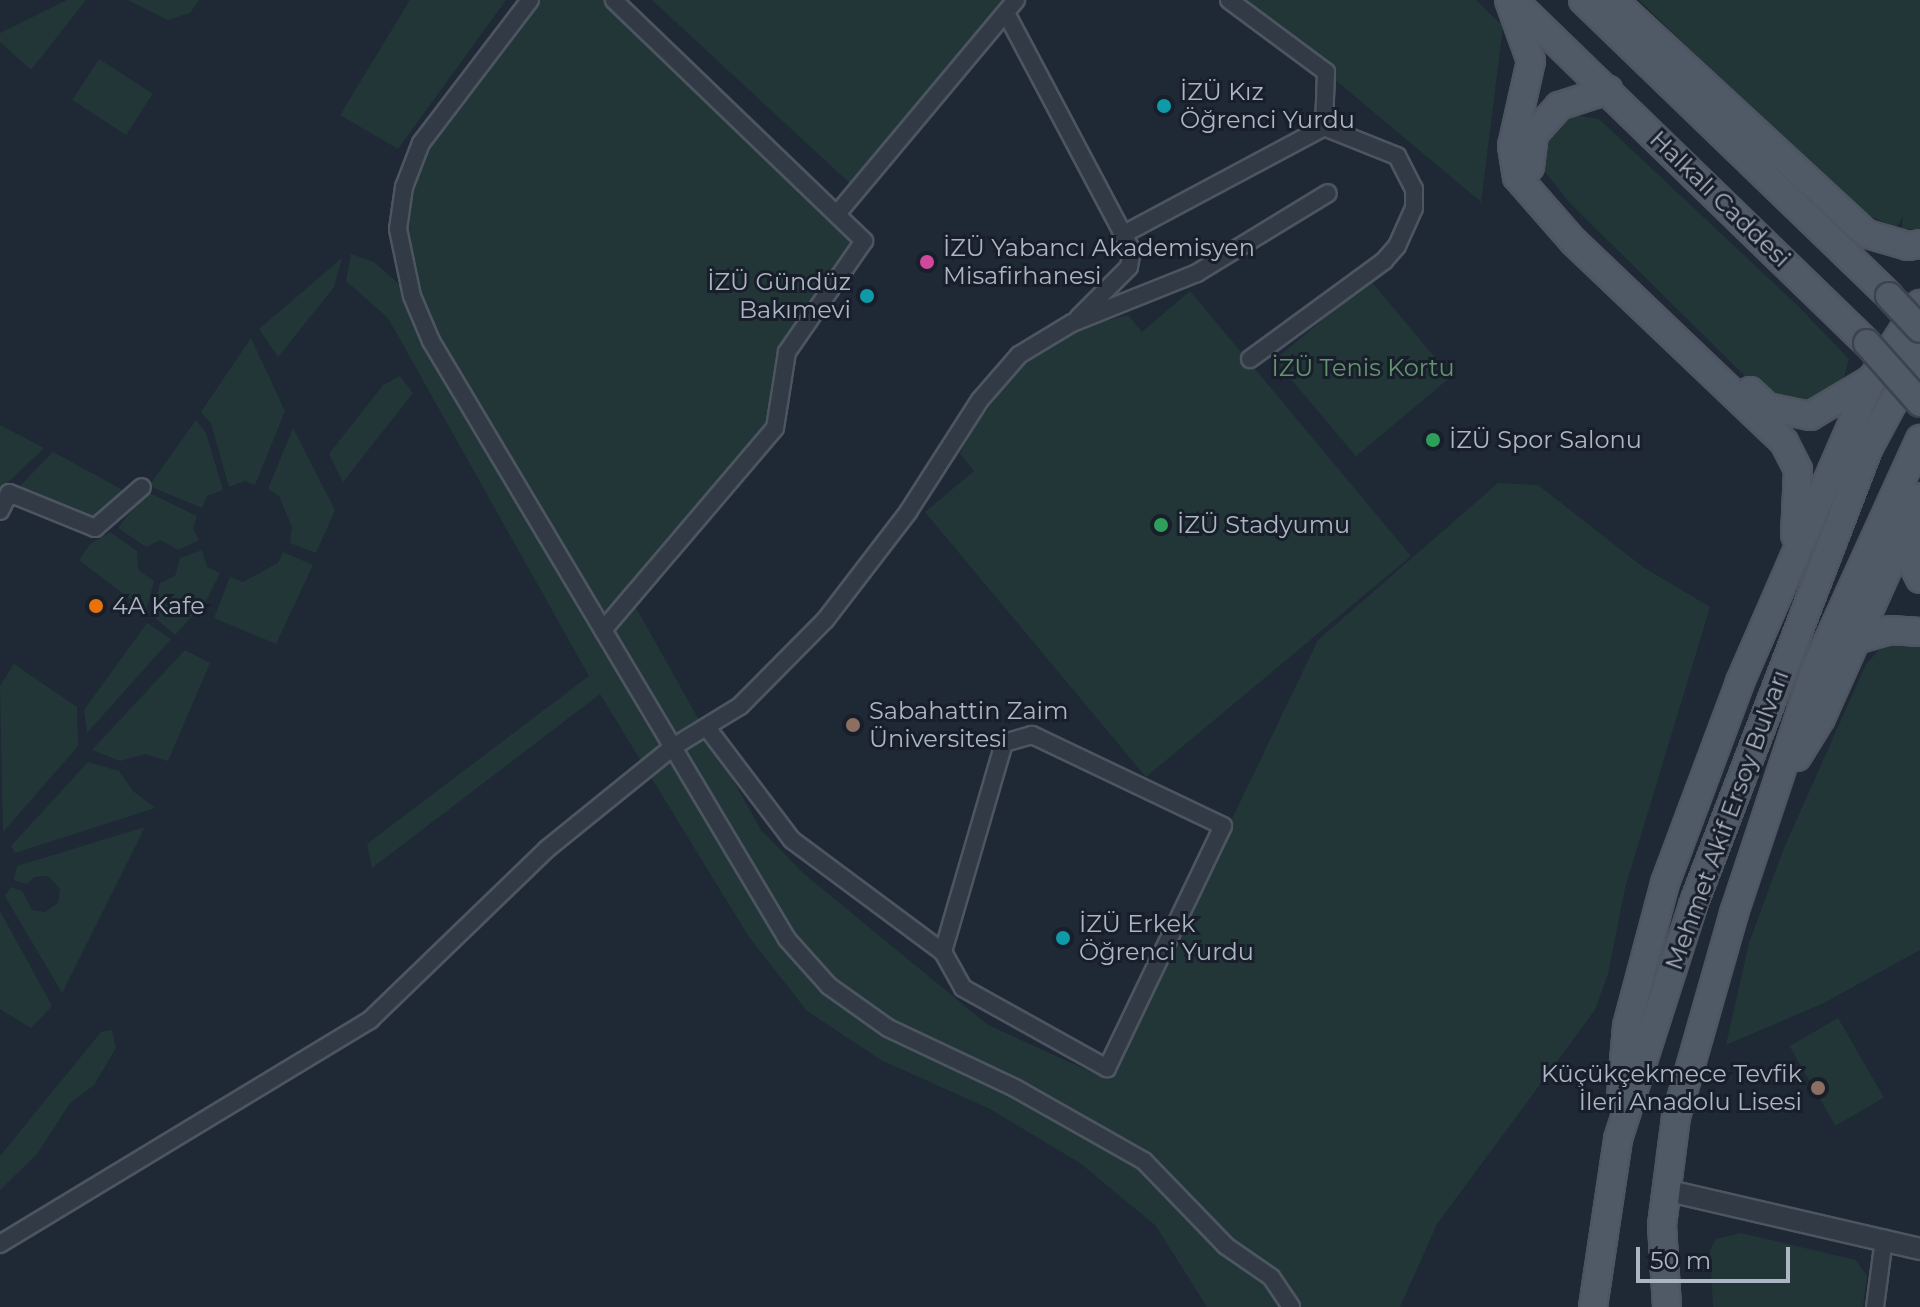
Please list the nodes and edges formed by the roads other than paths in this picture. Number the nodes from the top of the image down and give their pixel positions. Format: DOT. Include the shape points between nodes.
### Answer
graph roads {
  1 [pos="530,0"];
  2 [pos="614,0"];
  3 [pos="1229,0"];
  4 [pos="1511,0"];
  5 [pos="1583,0"];
  6 [pos="1613,0"];
  7 [pos="1011,6"];
  8 [pos="1608,90"];
  9 [pos="1324,127"];
  10 [pos="1328,193"];
  11 [pos="837,214"];
  12 [pos="1122,235"];
  13 [pos="1920,244"];
  14 [pos="1920,304"];
  15 [pos="1072,323"];
  16 [pos="1920,329"];
  17 [pos="1920,352"];
  18 [pos="1250,359"];
  19 [pos="1872,379"];
  20 [pos="1920,403"];
  21 [pos="1920,439"];
  22 [pos="142,487"];
  23 [pos="1914,508"];
  24 [pos="0,511"];
  25 [pos="1792,561"];
  26 [pos="1920,579"];
  27 [pos="603,630"];
  28 [pos="1920,632"];
  29 [pos="1856,640"];
  30 [pos="708,729"];
  31 [pos="673,747"];
  32 [pos="1772,798"];
  33 [pos="943,952"];
  34 [pos="1618,1139"];
  35 [pos="1665,1190"];
  36 [pos="1884,1239"];
  37 [pos="0,1244"];
  38 [pos="1920,1249"];
  39 [pos="1291,1307"];
  40 [pos="1593,1307"];
  41 [pos="1667,1307"];
  42 [pos="1875,1307"];
  1 -- 27 [label="street" via="421,143 404,187 398,229 412,296 431,341"];
  2 -- 11 [label="street"];
  3 -- 9 [label="street" via="1326,72"];
  4 -- 8 [label="main road, Halkalı Caddesi"];
  4 -- 25 [label="main road" via="1531,61 1512,146 1517,177 1574,242 1784,442 1798,470"];
  5 -- 16 [label="main road, Halkalı Caddesi, bridge"];
  6 -- 13 [label="main road" via="1867,234 1908,246"];
  7 -- 11 [label="street"];
  7 -- 12 [label="street"];
  8 -- 19 [label="main road" via="1559,106 1530,144 1535,178 1565,215 1767,407 1810,416"];
  8 -- 20 [label="main road, Halkalı Caddesi, bridge" via="1867,343"];
  9 -- 12 [label="street"];
  9 -- 18 [label="street" via="1397,156 1408,171 1414,208 1384,261"];
  10 -- 15 [label="street" via="1197,273"];
  11 -- 27 [label="street" via="864,241 787,352 775,428"];
  12 -- 15 [label="street" via="1132,251 1129,267"];
  14 -- 19 [label="main road"];
  15 -- 30 [label="street" via="1019,355 998,376 908,512 826,619 772,677"];
  17 -- 34 [label="main road, Mehmet Akif Ersoy Bulvarı" via="1868,449 1764,714 1693,905"];
  19 -- 25 [label="main road"];
  21 -- 32 [label="main road, Mehmet Akif Ersoy Bulvarı" via="1814,672"];
  22 -- 24 [label="street" via="95,528 9,493"];
  23 -- 26 [label="main road" via="1911,561"];
  23 -- 29 [label="main road"];
  25 -- 34 [label="main road" via="1665,883 1627,1026"];
  27 -- 31 [label="street"];
  28 -- 29 [label="main road" via="1890,630"];
  29 -- 32 [label="main road" via="1821,718"];
  30 -- 31 [label="street"];
  30 -- 33 [label="street" via="792,840"];
  31 -- 37 [label="street" via="547,849 370,1020"];
  31 -- 39 [label="street" via="787,939 829,986 888,1028 1015,1088 1144,1161 1226,1246 1271,1277"];
  32 -- 35 [label="main road, Mehmet Akif Ersoy Bulvarı" via="1676,1117"];
  33 -- 33 [label="street" via="963,988 1107,1068 1223,826 1032,735 1004,743"];
  34 -- 40 [label="main road, Mehmet Akif Ersoy Bulvarı"];
  35 -- 36 [label="street"];
  35 -- 41 [label="main road, Mehmet Akif Ersoy Bulvarı" via="1662,1287"];
  36 -- 38 [label="street"];
  36 -- 42 [label="street"];
}
